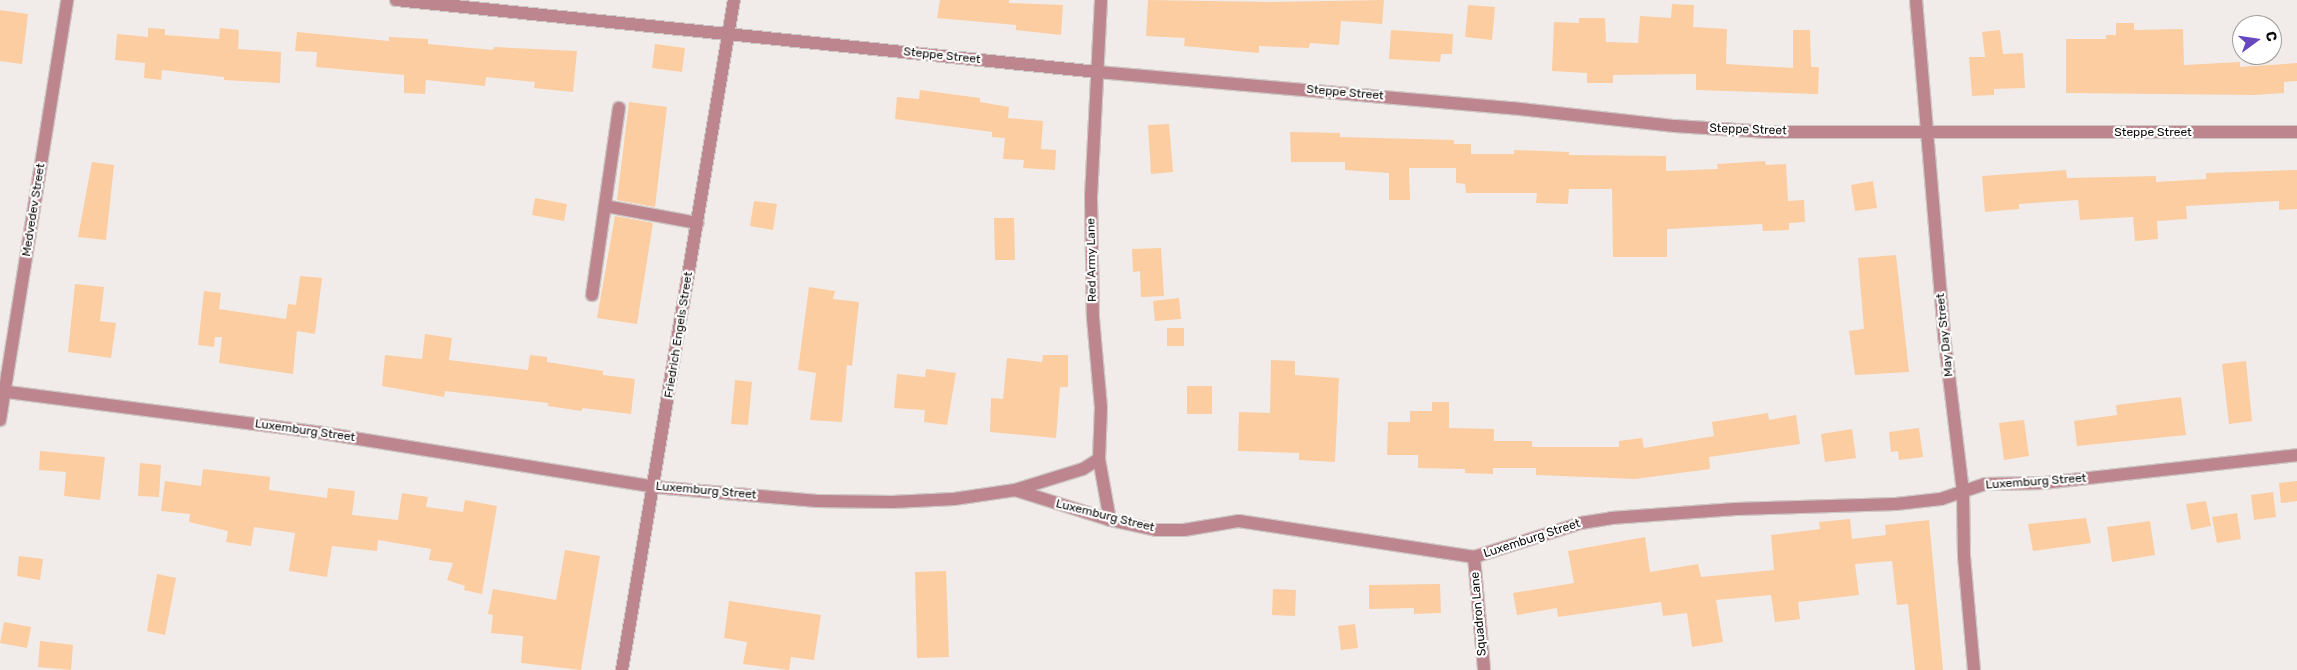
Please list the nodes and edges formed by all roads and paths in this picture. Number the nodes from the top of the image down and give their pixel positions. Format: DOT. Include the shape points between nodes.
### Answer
graph roads {
  1 [pos="67,0"];
  2 [pos="396,0"];
  3 [pos="734,0"];
  4 [pos="1101,0"];
  5 [pos="1916,0"];
  6 [pos="728,35"];
  7 [pos="1098,72"];
  8 [pos="619,108"];
  9 [pos="1927,131"];
  10 [pos="2297,132"];
  11 [pos="605,206"];
  12 [pos="697,223"];
  13 [pos="592,295"];
  14 [pos="3,391"];
  15 [pos="0,420"];
  16 [pos="2297,455"];
  17 [pos="1100,459"];
  18 [pos="654,487"];
  19 [pos="1015,490"];
  20 [pos="1963,492"];
  21 [pos="1110,520"];
  22 [pos="1474,558"];
  23 [pos="622,670"];
  24 [pos="1484,670"];
  25 [pos="1974,670"];
  1 -- 14 [label="street, Medvedev Street"];
  2 -- 6 [label="street, Steppe Street"];
  3 -- 6 [label="street, Friedrich Engels Street"];
  4 -- 7 [label="street, Red Army Lane"];
  5 -- 9 [label="street, May Day Street"];
  6 -- 7 [label="street, Steppe Street"];
  6 -- 12 [label="street, Friedrich Engels Street"];
  7 -- 9 [label="street, Steppe Street" via="1510,108 1675,126 1768,132"];
  7 -- 17 [label="street, Red Army Lane" via="1092,318 1101,407"];
  8 -- 11 [label="street"];
  9 -- 10 [label="street, Steppe Street"];
  9 -- 20 [label="street, May Day Street" via="1944,335"];
  11 -- 12 [label="street"];
  11 -- 13 [label="street"];
  12 -- 18 [label="street, Friedrich Engels Street"];
  14 -- 15 [label="street, Medvedev Street"];
  14 -- 18 [label="street, Luxemburg Street" via="322,433"];
  16 -- 20 [label="street, Luxemburg Street" via="2044,483 1993,483"];
  17 -- 19 [label="street" via="1083,469"];
  17 -- 21 [label="street, Red Army Lane"];
  18 -- 19 [label="street, Luxemburg Street" via="817,501 954,499"];
  18 -- 23 [label="street, Friedrich Engels Street"];
  19 -- 21 [label="street, Luxemburg Street"];
  20 -- 22 [label="street, Luxemburg Street" via="1941,499 1896,504 1736,509 1611,518 1581,523"];
  20 -- 25 [label="street, May Day Street" via="1964,556"];
  21 -- 22 [label="street, Luxemburg Street" via="1156,530 1184,530 1239,521"];
  22 -- 24 [label="street, Squadron Lane"];
}
